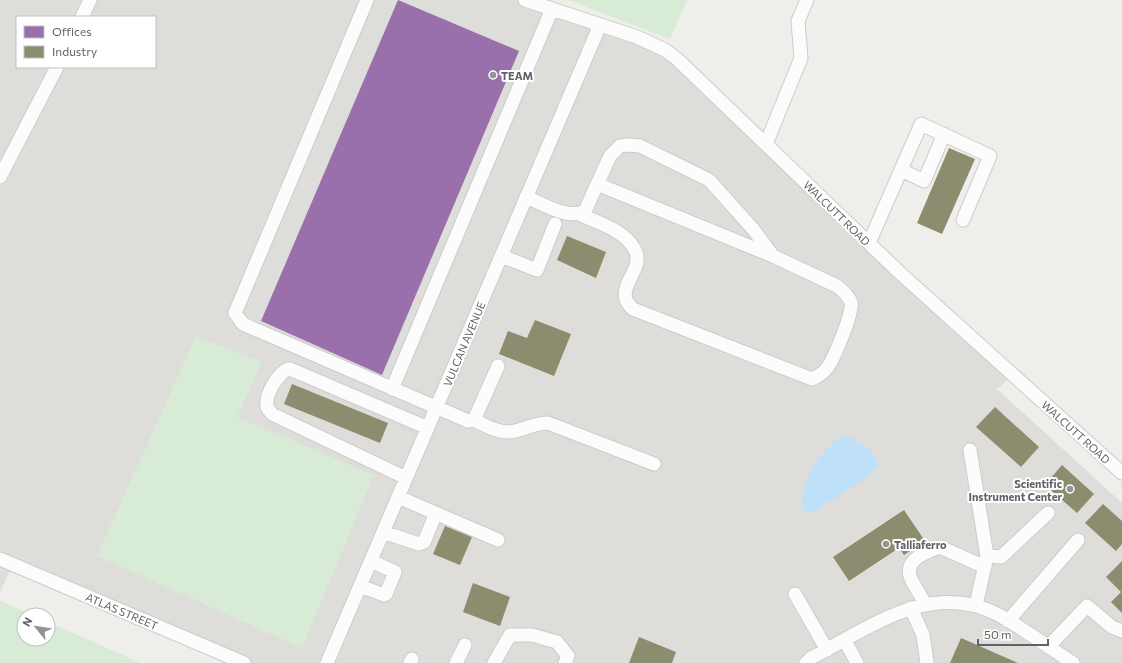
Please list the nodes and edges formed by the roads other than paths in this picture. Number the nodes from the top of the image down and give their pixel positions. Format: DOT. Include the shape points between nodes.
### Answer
graph roads {
  1 [pos="90,0"];
  2 [pos="367,0"];
  3 [pos="525,0"];
  4 [pos="807,0"];
  5 [pos="552,9"];
  6 [pos="82,16"];
  7 [pos="600,25"];
  8 [pos="56,68"];
  9 [pos="944,134"];
  10 [pos="766,144"];
  11 [pos="901,170"];
  12 [pos="0,177"];
  13 [pos="597,184"];
  14 [pos="526,198"];
  15 [pos="579,214"];
  16 [pos="963,220"];
  17 [pos="555,224"];
  18 [pos="869,243"];
  19 [pos="502,256"];
  20 [pos="773,256"];
  21 [pos="498,366"];
  22 [pos="392,389"];
  23 [pos="436,408"];
  24 [pos="474,420"];
  25 [pos="428,428"];
  26 [pos="970,450"];
  27 [pos="654,464"];
  28 [pos="1122,473"];
  29 [pos="406,478"];
  30 [pos="398,497"];
  31 [pos="436,513"];
  32 [pos="1048,513"];
  33 [pos="383,532"];
  34 [pos="498,540"];
  35 [pos="1078,540"];
  36 [pos="0,559"];
  37 [pos="371,561"];
  38 [pos="986,561"];
  39 [pos="360,586"];
  40 [pos="795,594"];
  41 [pos="924,603"];
  42 [pos="976,605"];
  43 [pos="911,608"];
  44 [pos="1008,621"];
  45 [pos="1122,631"];
  46 [pos="845,641"];
  47 [pos="465,645"];
  48 [pos="1048,647"];
  49 [pos="827,650"];
  50 [pos="244,663"];
  51 [pos="327,663"];
  52 [pos="456,663"];
  53 [pos="494,663"];
  54 [pos="566,663"];
  55 [pos="806,663"];
  56 [pos="857,663"];
  57 [pos="927,663"];
  58 [pos="1073,663"];
  1 -- 6 [label="street"];
  2 -- 22 [label="street" via="235,313 243,324"];
  3 -- 5 [label="street, WALCUTT ROAD"];
  4 -- 10 [label="street" via="798,21 801,58"];
  5 -- 7 [label="street, WALCUTT ROAD"];
  5 -- 22 [label="street"];
  7 -- 10 [label="street, WALCUTT ROAD" via="637,37 665,50 701,80"];
  7 -- 14 [label="street, VULCAN AVENUE"];
  8 -- 12 [label="street"];
  9 -- 11 [label="street" via="921,124"];
  9 -- 11 [label="street" via="924,181"];
  9 -- 16 [label="street" via="990,156"];
  10 -- 18 [label="street, WALCUTT ROAD"];
  11 -- 18 [label="street"];
  13 -- 15 [label="street" via="585,211"];
  13 -- 20 [label="street"];
  13 -- 20 [label="street" via="610,156 620,146 640,146 709,180 753,229"];
  14 -- 15 [label="street" via="570,214"];
  14 -- 19 [label="street, VULCAN AVENUE"];
  15 -- 20 [label="street" via="618,232 636,250 637,262 625,296 633,309 812,379 828,367 851,314 852,303 846,293 837,286"];
  17 -- 19 [label="street" via="537,270"];
  18 -- 28 [label="street, WALCUTT ROAD"];
  19 -- 23 [label="street, VULCAN AVENUE"];
  21 -- 24 [label="street"];
  22 -- 23 [label="street"];
  23 -- 24 [label="street" via="468,421"];
  23 -- 25 [label="street, VULCAN AVENUE"];
  24 -- 27 [label="street" via="503,432 548,422"];
  25 -- 29 [label="street, VULCAN AVENUE"];
  25 -- 29 [label="street" via="290,369 277,379 268,399 268,410 276,416"];
  26 -- 38 [label="street"];
  29 -- 30 [label="street, VULCAN AVENUE"];
  30 -- 31 [label="street"];
  30 -- 33 [label="street, VULCAN AVENUE"];
  31 -- 33 [label="street" via="424,542 419,544"];
  31 -- 34 [label="street"];
  32 -- 38 [label="street" via="1002,557"];
  33 -- 37 [label="street, VULCAN AVENUE"];
  35 -- 44 [label="street"];
  36 -- 50 [label="street, ATLAS STREET"];
  37 -- 39 [label="street, VULCAN AVENUE"];
  37 -- 39 [label="street" via="395,572 386,594"];
  38 -- 41 [label="street" via="940,547 918,555 909,575"];
  38 -- 42 [label="street"];
  39 -- 51 [label="street, VULCAN AVENUE"];
  40 -- 49 [label="street"];
  41 -- 42 [label="street" via="958,602"];
  41 -- 43 [label="street"];
  42 -- 44 [label="street"];
  43 -- 46 [label="street"];
  43 -- 57 [label="street" via="923,635"];
  44 -- 48 [label="street"];
  45 -- 48 [label="street" via="1112,627 1087,606"];
  46 -- 49 [label="street"];
  46 -- 56 [label="street"];
  47 -- 52 [label="street"];
  48 -- 58 [label="street"];
  49 -- 55 [label="street"];
  53 -- 54 [label="street" via="510,635 532,635 557,642 568,656"];
}
